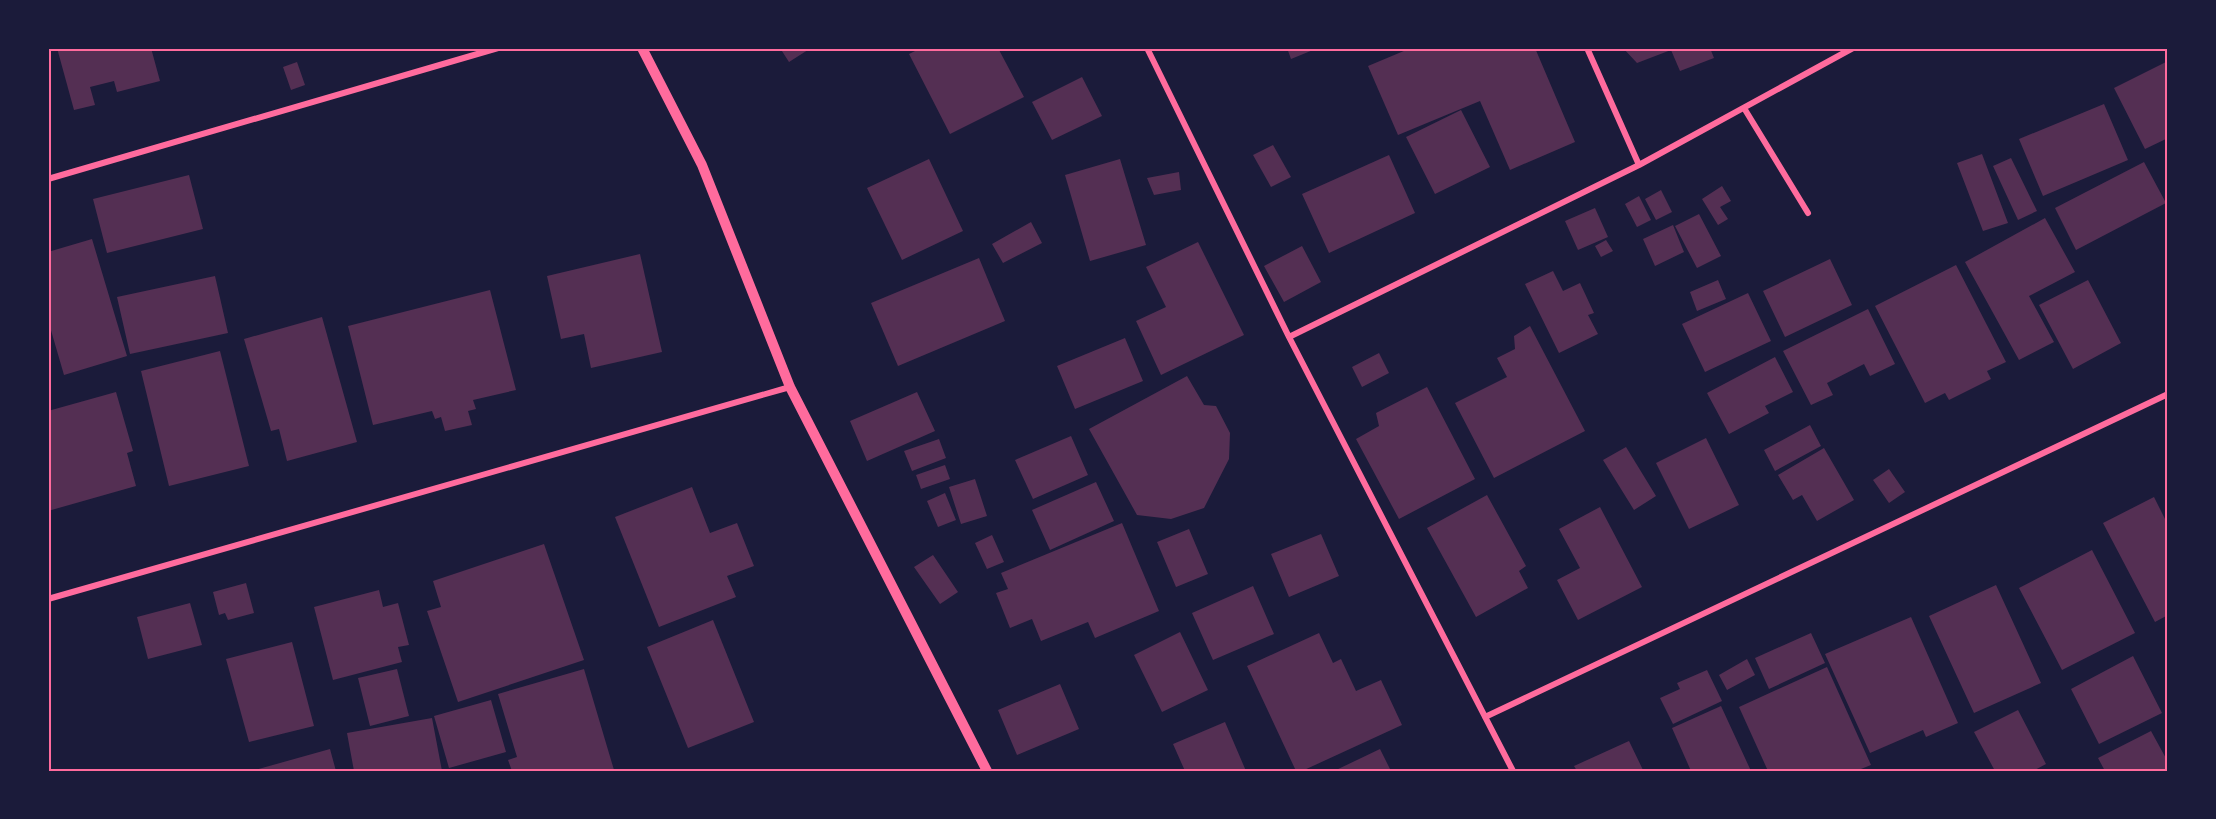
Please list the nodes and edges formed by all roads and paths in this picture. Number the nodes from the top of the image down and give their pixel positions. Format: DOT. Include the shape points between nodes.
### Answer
graph roads {
  1 [pos="498,48"];
  2 [pos="642,48"];
  3 [pos="1147,48"];
  4 [pos="1587,48"];
  5 [pos="1852,48"];
  6 [pos="1744,108"];
  7 [pos="1639,165"];
  8 [pos="48,179"];
  9 [pos="1808,213"];
  10 [pos="1289,338"];
  11 [pos="790,387"];
  12 [pos="2168,394"];
  13 [pos="48,599"];
  14 [pos="1485,717"];
  15 [pos="987,771"];
  16 [pos="1513,771"];
  1 -- 8 [label="street"];
  2 -- 11 [label="street" via="702,165"];
  3 -- 10 [label="street"];
  4 -- 7 [label="street"];
  5 -- 6 [label="street"];
  6 -- 7 [label="street"];
  6 -- 9 [label="street"];
  7 -- 10 [label="street"];
  10 -- 14 [label="street"];
  11 -- 13 [label="street"];
  11 -- 15 [label="street"];
  12 -- 14 [label="street"];
  14 -- 16 [label="street"];
}
